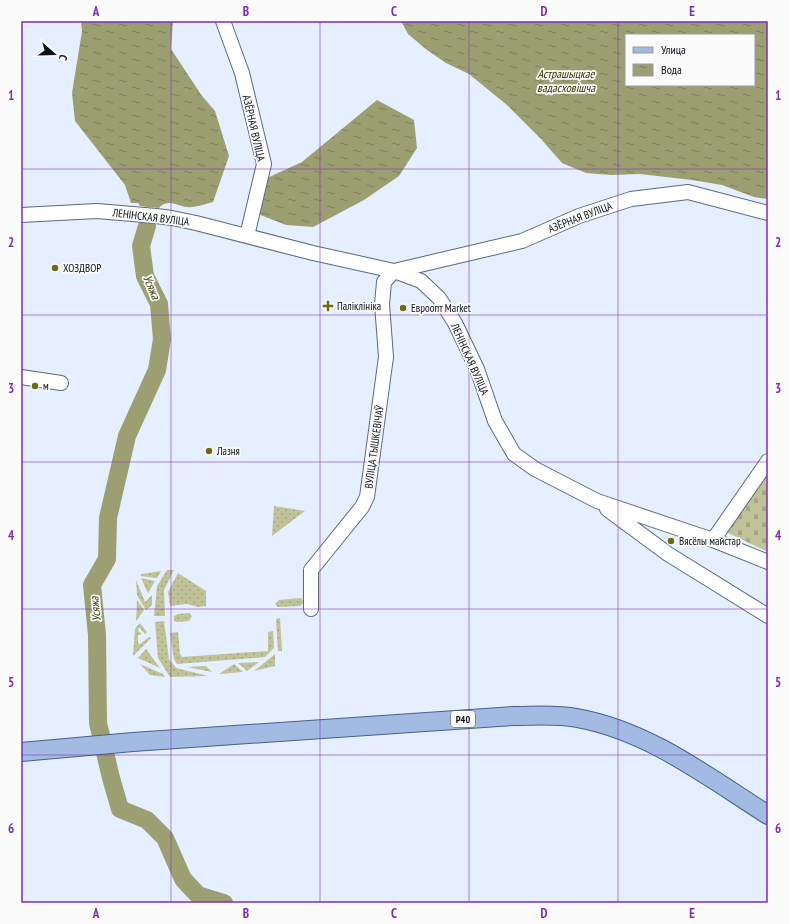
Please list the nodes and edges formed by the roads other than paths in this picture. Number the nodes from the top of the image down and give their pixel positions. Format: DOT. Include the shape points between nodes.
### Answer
graph roads {
  1 [pos="223,21"];
  2 [pos="768,213"];
  3 [pos="21,215"];
  4 [pos="247,236"];
  5 [pos="394,271"];
  6 [pos="21,377"];
  7 [pos="61,383"];
  8 [pos="768,461"];
  9 [pos="597,502"];
  10 [pos="713,540"];
  11 [pos="768,562"];
  12 [pos="311,609"];
  13 [pos="768,616"];
  14 [pos="21,752"];
  15 [pos="768,815"];
  1 -- 4 [label="street, АЗЁРНАЯ ВУЛІЦА" via="242,73 264,164"];
  2 -- 5 [label="street, АЗЁРНАЯ ВУЛІЦА" via="688,192 630,199 579,216 522,241"];
  3 -- 4 [label="street, ЛЕНІНСКАЯ ВУЛІЦА" via="88,210 136,214 196,223"];
  4 -- 5 [label="street, ЛЕНІНСКАЯ ВУЛІЦА"];
  5 -- 9 [label="street, ЛЕНІНСКАЯ ВУЛІЦА" via="421,281 439,298 455,323 477,369 495,421 514,454 534,469"];
  5 -- 12 [label="street, ВУЛІЦА ТЫШКЕВІЧАЎ" via="384,282 382,304 386,357 367,497 362,507 311,570"];
  6 -- 7 [label="street"];
  8 -- 10 [label="street"];
  9 -- 10 [label="street, ЛЕНІНСКАЯ ВУЛІЦА"];
  9 -- 13 [label="street" via="668,554"];
  10 -- 11 [label="street, ЛЕНІНСКАЯ ВУЛІЦА"];
  14 -- 15 [label="main road, Р40" via="133,742 548,715 577,718 620,729 648,740"];
}
